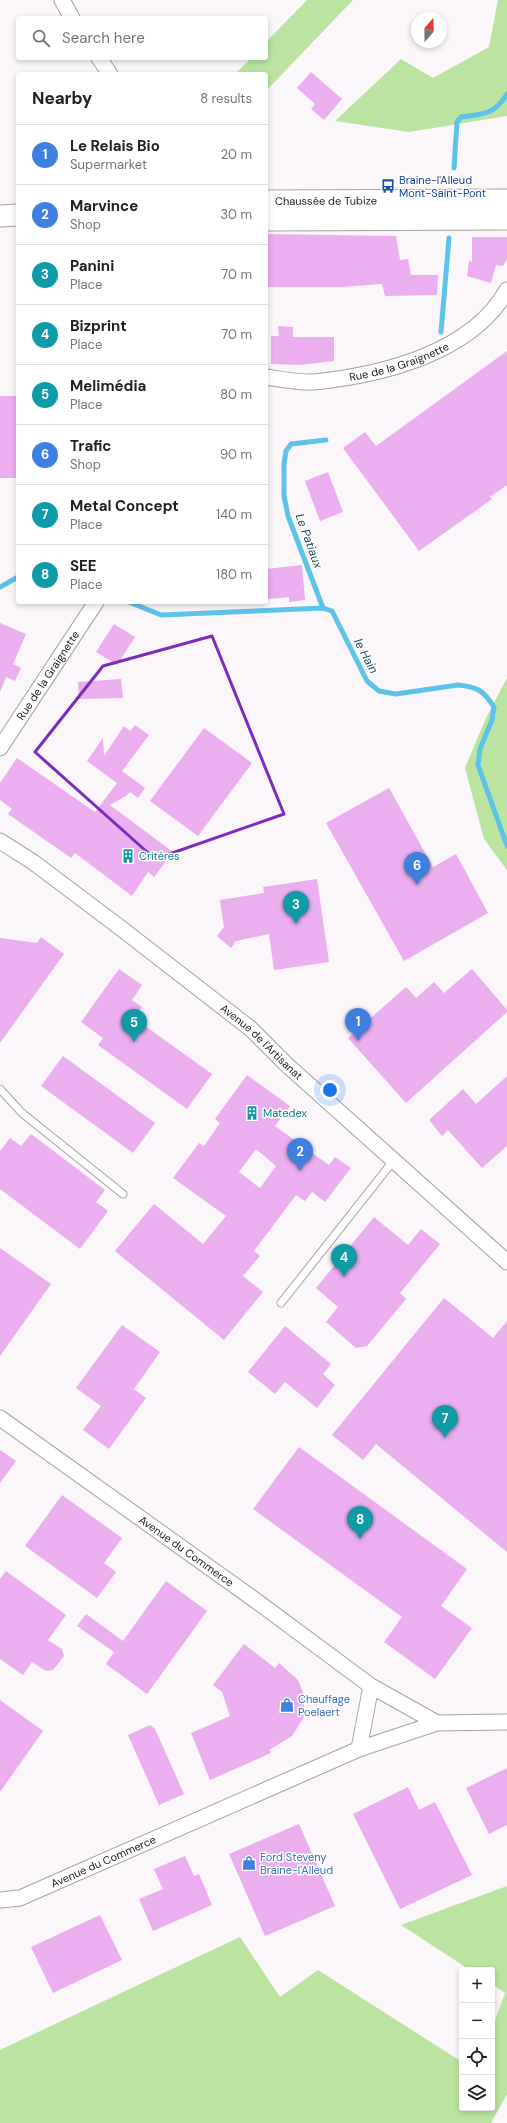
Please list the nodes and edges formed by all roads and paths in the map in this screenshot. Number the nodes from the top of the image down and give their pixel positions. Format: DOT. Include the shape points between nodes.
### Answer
graph roads {
  1 [pos="62,0"];
  2 [pos="71,16"];
  3 [pos="100,60"];
  4 [pos="109,72"];
  5 [pos="507,200"];
  6 [pos="268,201"];
  7 [pos="16,215"];
  8 [pos="0,216"];
  9 [pos="268,220"];
  10 [pos="507,220"];
  11 [pos="507,290"];
  12 [pos="268,377"];
  13 [pos="95,604"];
  14 [pos="0,748"];
  15 [pos="0,840"];
  16 [pos="0,1089"];
  17 [pos="394,1160"];
  18 [pos="123,1194"];
  19 [pos="507,1262"];
  20 [pos="281,1303"];
  21 [pos="0,1418"];
  22 [pos="371,1686"];
  23 [pos="507,1722"];
  24 [pos="437,1723"];
  25 [pos="359,1749"];
  26 [pos="0,1900"];
  1 -- 2 [label="street"];
  3 -- 4 [label="street"];
  5 -- 6 [label="main road, Chaussée de Tubize"];
  7 -- 8 [label="main road"];
  9 -- 10 [label="main road, Chaussée de Tubize"];
  11 -- 12 [label="street, Rue de la Graignette" via="497,307 475,328 438,352 360,375 313,382"];
  13 -- 14 [label="street, Rue de la Graignette"];
  15 -- 17 [label="street, Avenue de l'Artisanat" via="71,890 251,1029 287,1065"];
  16 -- 18 [label="lane" via="22,1113"];
  17 -- 19 [label="street, Avenue de l'Artisanat"];
  17 -- 20 [label="lane"];
  21 -- 22 [label="street, Avenue du Commerce"];
  22 -- 24 [label="street, Avenue du Commerce"];
  22 -- 25 [label="street"];
  23 -- 24 [label="street, Avenue du Commerce"];
  24 -- 25 [label="street, Avenue du Commerce"];
  25 -- 26 [label="street, Avenue du Commerce" via="20,1898"];
}
